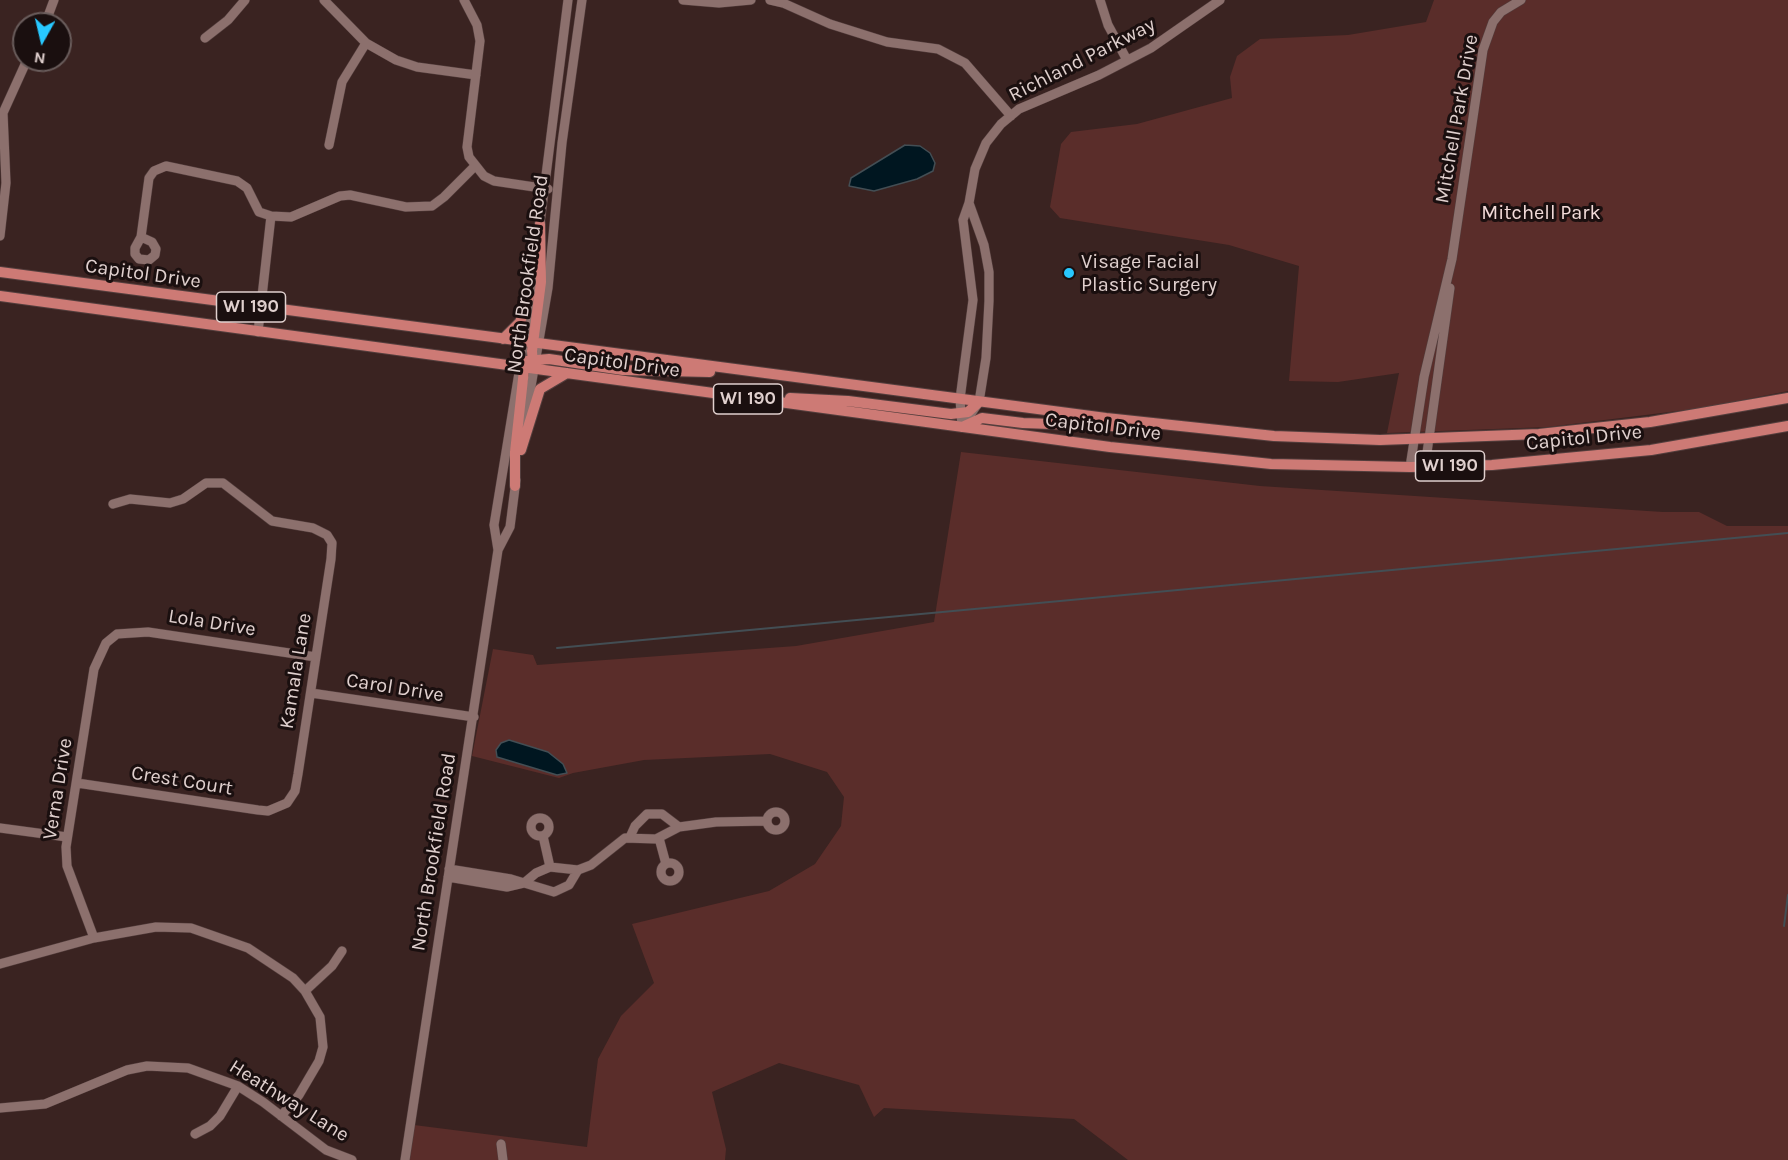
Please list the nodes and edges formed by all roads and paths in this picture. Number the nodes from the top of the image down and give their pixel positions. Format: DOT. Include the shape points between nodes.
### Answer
graph roads {
  1 [pos="245,0"];
  2 [pos="324,0"];
  3 [pos="464,0"];
  4 [pos="568,0"];
  5 [pos="582,0"];
  6 [pos="683,0"];
  7 [pos="751,0"];
  8 [pos="770,0"];
  9 [pos="1100,0"];
  10 [pos="1220,0"];
  11 [pos="1521,0"];
  12 [pos="205,38"];
  13 [pos="366,43"];
  14 [pos="1127,60"];
  15 [pos="22,72"];
  16 [pos="476,75"];
  17 [pos="1011,116"];
  18 [pos="329,145"];
  19 [pos="474,167"];
  20 [pos="545,189"];
  21 [pos="558,189"];
  22 [pos="969,203"];
  23 [pos="271,216"];
  24 [pos="540,224"];
  25 [pos="0,236"];
  26 [pos="141,237"];
  27 [pos="1452,259"];
  28 [pos="0,272"];
  29 [pos="0,296"];
  30 [pos="529,296"];
  31 [pos="973,300"];
  32 [pos="989,301"];
  33 [pos="261,308"];
  34 [pos="258,332"];
  35 [pos="503,339"];
  36 [pos="532,344"];
  37 [pos="528,364"];
  38 [pos="740,371"];
  39 [pos="567,373"];
  40 [pos="731,397"];
  41 [pos="1788,398"];
  42 [pos="960,399"];
  43 [pos="979,402"];
  44 [pos="961,414"];
  45 [pos="1166,425"];
  46 [pos="1788,426"];
  47 [pos="962,427"];
  48 [pos="1414,439"];
  49 [pos="1428,439"];
  50 [pos="521,450"];
  51 [pos="1410,467"];
  52 [pos="1425,467"];
  53 [pos="515,486"];
  54 [pos="113,504"];
  55 [pos="498,550"];
  56 [pos="106,643"];
  57 [pos="316,657"];
  58 [pos="311,693"];
  59 [pos="474,717"];
  60 [pos="76,783"];
  61 [pos="281,808"];
  62 [pos="767,821"];
  63 [pos="679,827"];
  64 [pos="0,828"];
  65 [pos="543,836"];
  66 [pos="67,837"];
  67 [pos="630,837"];
  68 [pos="659,838"];
  69 [pos="666,864"];
  70 [pos="550,867"];
  71 [pos="578,870"];
  72 [pos="449,873"];
  73 [pos="524,883"];
  74 [pos="94,938"];
  75 [pos="342,951"];
  76 [pos="0,964"];
  77 [pos="305,991"];
  78 [pos="238,1086"];
  79 [pos="0,1108"];
  80 [pos="281,1116"];
  81 [pos="195,1134"];
  82 [pos="501,1144"];
  83 [pos="352,1160"];
  84 [pos="405,1160"];
  85 [pos="503,1160"];
  1 -- 12 [label="street"];
  2 -- 13 [label="street"];
  3 -- 16 [label="street" via="480,41"];
  4 -- 20 [label="street, North Brookfield Road"];
  5 -- 21 [label="street, North Brookfield Road"];
  6 -- 7 [label="street"];
  8 -- 17 [label="street" via="887,42 938,49 965,63"];
  9 -- 14 [label="street"];
  10 -- 14 [label="street, Richland Parkway"];
  11 -- 27 [label="street, Mitchell Park Drive" via="1493,22 1483,50"];
  13 -- 16 [label="street" via="407,64"];
  13 -- 18 [label="street" via="342,82"];
  14 -- 17 [label="street, Richland Parkway" via="1032,102"];
  15 -- 25 [label="street" via="3,113 6,183"];
  16 -- 19 [label="street" via="467,147"];
  17 -- 22 [label="street, Richland Parkway" via="993,134 980,156"];
  19 -- 20 [label="street" via="494,181"];
  19 -- 23 [label="street" via="432,206 406,207 350,195 291,217"];
  20 -- 21 [label="street"];
  20 -- 24 [label="street, North Brookfield Road"];
  21 -- 36 [label="street, North Brookfield Road"];
  22 -- 31 [label="street, Richland Parkway" via="963,220"];
  22 -- 32 [label="street, Richland Parkway" via="986,252"];
  23 -- 26 [label="street" via="259,212 247,189 237,181 166,166 149,178"];
  23 -- 33 [label="street"];
  24 -- 30 [label="street, North Brookfield Road"];
  24 -- 36 [label="main road" via="541,282"];
  27 -- 48 [label="street, Mitchell Park Drive" via="1424,376"];
  27 -- 49 [label="street, Mitchell Park Drive" via="1448,318"];
  28 -- 33 [label="main road, Capitol Drive / WI 190"];
  29 -- 34 [label="main road, WI 190"];
  30 -- 35 [label="main road" via="520,322"];
  30 -- 36 [label="street, North Brookfield Road"];
  31 -- 32 [label="street"];
  31 -- 42 [label="street, Richland Parkway"];
  32 -- 43 [label="street, Richland Parkway"];
  33 -- 34 [label="street"];
  33 -- 35 [label="main road, Capitol Drive / WI 190"];
  34 -- 37 [label="main road, Capitol Drive / WI 190" via="416,354"];
  35 -- 36 [label="main road, Capitol Drive / WI 190"];
  36 -- 37 [label="main road"];
  36 -- 38 [label="main road, Capitol Drive / WI 190"];
  37 -- 38 [label="main road" via="684,373"];
  37 -- 39 [label="main road, Capitol Drive / WI 190"];
  37 -- 50 [label="street, North Brookfield Road"];
  37 -- 53 [label="main road" via="514,452"];
  37 -- 55 [label="street, North Brookfield Road" via="494,525"];
  38 -- 42 [label="main road, Capitol Drive / WI 190"];
  39 -- 40 [label="main road, Capitol Drive / WI 190"];
  39 -- 50 [label="main road" via="540,389"];
  40 -- 44 [label="main road" via="830,400"];
  40 -- 47 [label="main road, Capitol Drive / WI 190"];
  41 -- 49 [label="main road, Capitol Drive / WI 190" via="1602,428"];
  42 -- 43 [label="main road, WI 190"];
  42 -- 44 [label="street, Richland Parkway"];
  43 -- 44 [label="main road"];
  43 -- 45 [label="main road, Capitol Drive / WI 190"];
  43 -- 47 [label="street, Richland Parkway"];
  44 -- 47 [label="street, Richland Parkway"];
  45 -- 47 [label="main road" via="1116,428 982,418"];
  45 -- 48 [label="main road, Capitol Drive / WI 190" via="1307,438"];
  46 -- 52 [label="main road, Capitol Drive / WI 190" via="1600,456"];
  47 -- 51 [label="main road, Capitol Drive / WI 190" via="1241,462"];
  48 -- 49 [label="main road, Capitol Drive / WI 190"];
  48 -- 51 [label="street, Mitchell Park Drive"];
  49 -- 52 [label="street, Mitchell Park Drive"];
  50 -- 53 [label="street, North Brookfield Road"];
  51 -- 52 [label="main road, Capitol Drive / WI 190"];
  53 -- 55 [label="street, North Brookfield Road" via="510,527"];
  54 -- 57 [label="street, Kamala Lane" via="130,499 170,503 206,483 223,483 272,521 313,528 327,535 332,543 331,559"];
  55 -- 59 [label="street, North Brookfield Road"];
  56 -- 57 [label="street, Lola Drive" via="117,634 148,632"];
  56 -- 60 [label="street, Verna Drive" via="94,669"];
  57 -- 58 [label="street, Kamala Lane"];
  58 -- 59 [label="street, Carol Drive"];
  58 -- 61 [label="street, Kamala Lane" via="295,791"];
  59 -- 72 [label="street, North Brookfield Road"];
  60 -- 61 [label="street, Crest Court" via="258,810"];
  60 -- 66 [label="street, Verna Drive"];
  62 -- 63 [label="street"];
  63 -- 67 [label="street" via="662,814 648,814"];
  63 -- 68 [label="street"];
  64 -- 66 [label="street"];
  65 -- 70 [label="street"];
  66 -- 74 [label="street, Verna Drive" via="67,866"];
  67 -- 68 [label="street"];
  67 -- 71 [label="street"];
  68 -- 69 [label="street"];
  70 -- 71 [label="street"];
  70 -- 73 [label="street"];
  71 -- 73 [label="street" via="569,885 554,892"];
  72 -- 73 [label="street"];
  72 -- 84 [label="street, North Brookfield Road"];
  74 -- 76 [label="street"];
  74 -- 77 [label="street" via="156,927 200,931 248,948"];
  75 -- 77 [label="street"];
  77 -- 80 [label="street" via="320,1017 323,1047 312,1076"];
  78 -- 79 [label="street, Heathway Lane" via="188,1068 147,1066 127,1070 45,1104"];
  78 -- 80 [label="street, Heathway Lane"];
  78 -- 81 [label="street" via="220,1116"];
  80 -- 83 [label="street, Heathway Lane" via="326,1150"];
  82 -- 85 [label="street"];
}
